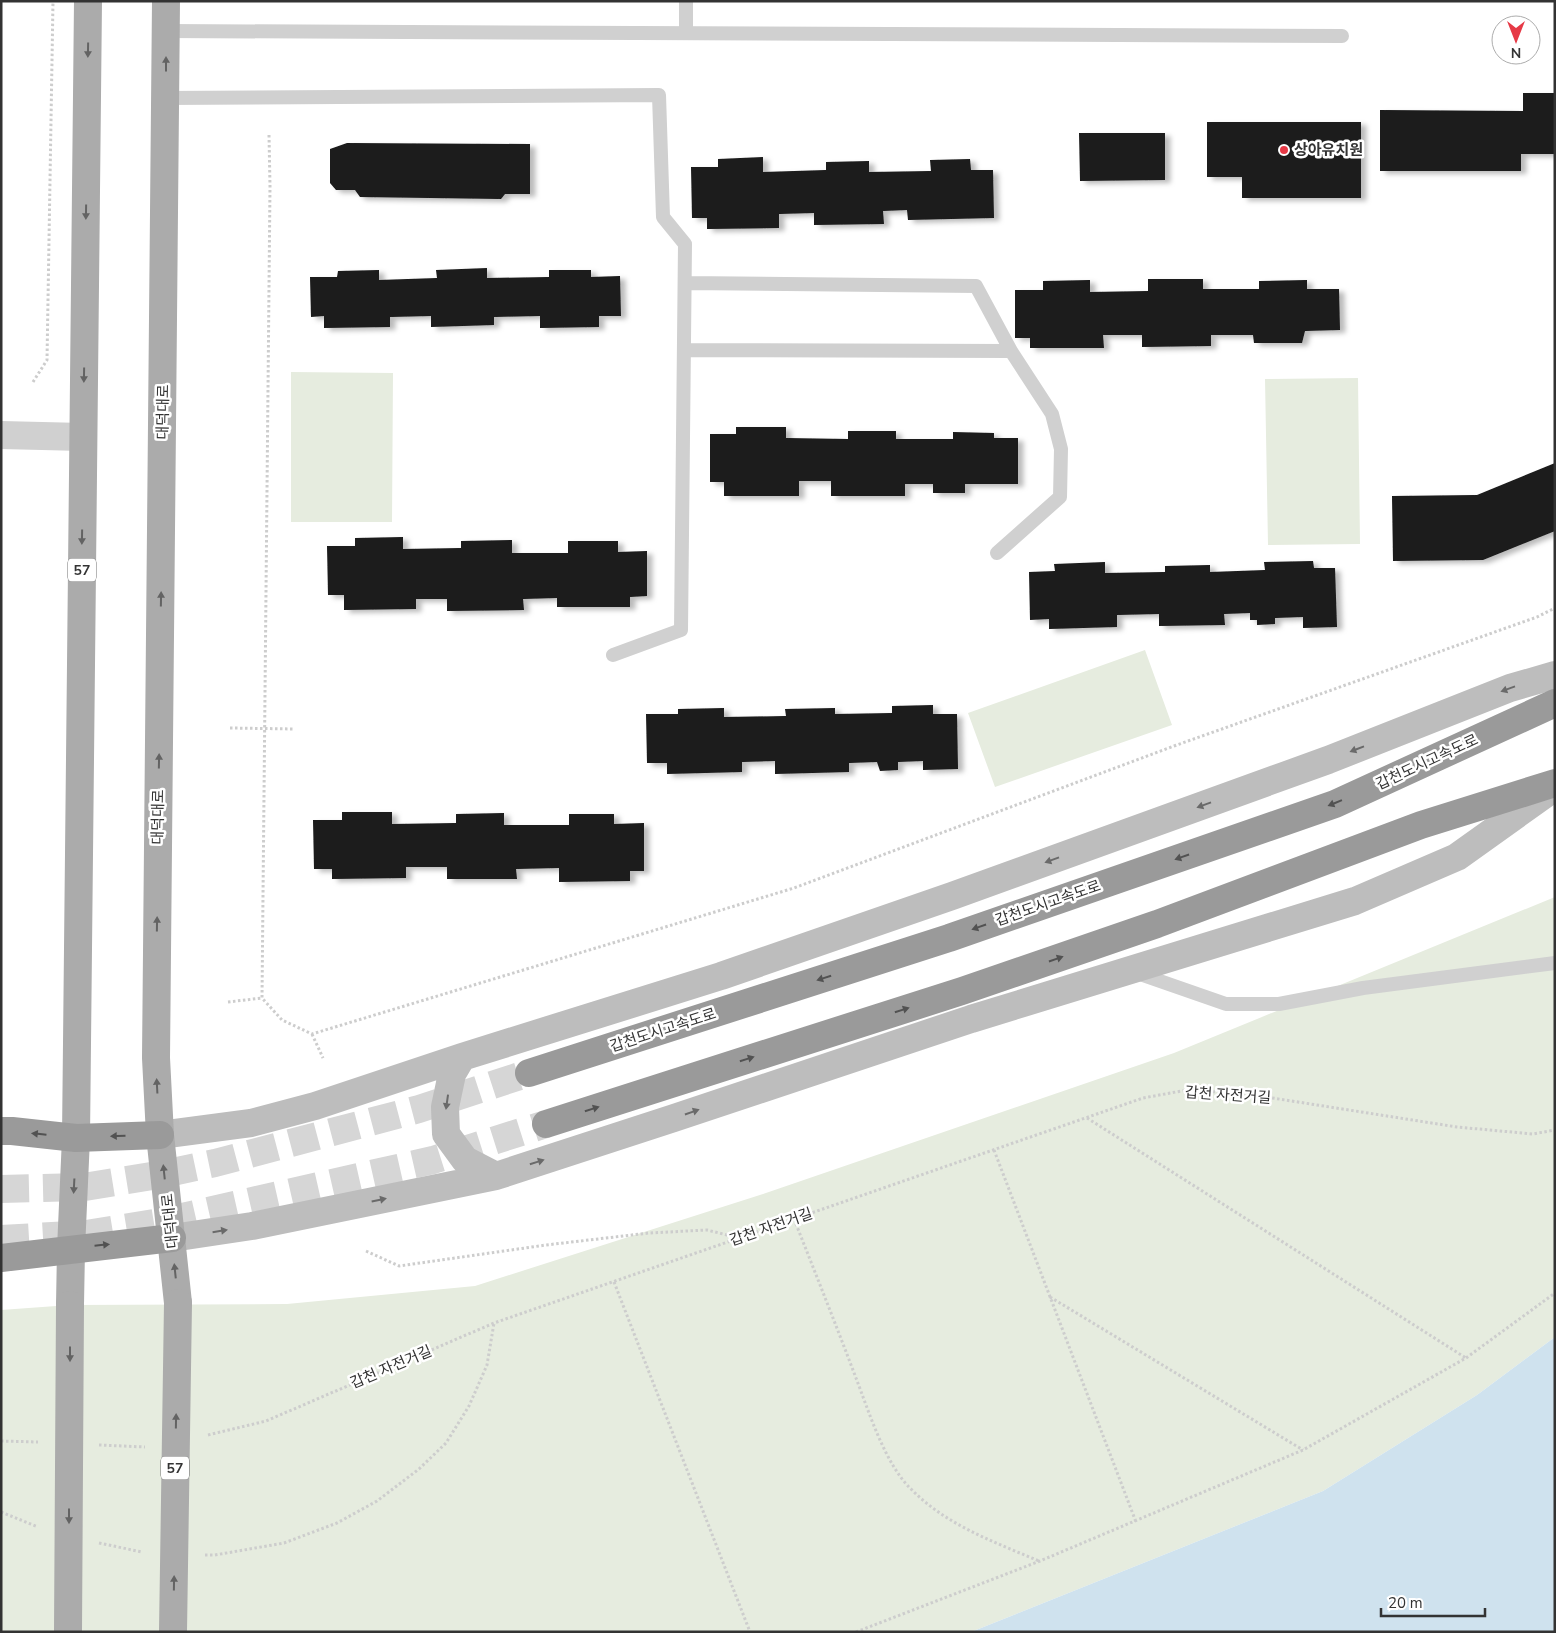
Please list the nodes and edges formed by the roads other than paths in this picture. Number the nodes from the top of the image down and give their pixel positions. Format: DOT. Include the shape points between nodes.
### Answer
graph roads {
  1 [pos="88,1"];
  2 [pos="166,1"];
  3 [pos="686,1"];
  4 [pos="166,31"];
  5 [pos="686,33"];
  6 [pos="1342,36"];
  7 [pos="166,98"];
  8 [pos="685,283"];
  9 [pos="684,350"];
  10 [pos="1011,351"];
  11 [pos="1,435"];
  12 [pos="83,437"];
  13 [pos="997,553"];
  14 [pos="613,655"];
  15 [pos="1555,675"];
  16 [pos="1555,703"];
  17 [pos="1555,783"];
  18 [pos="1555,788"];
  19 [pos="1555,963"];
  20 [pos="1129,970"];
  21 [pos="462,1057"];
  22 [pos="529,1073"];
  23 [pos="546,1124"];
  24 [pos="1,1132"];
  25 [pos="160,1135"];
  26 [pos="76,1138"];
  27 [pos="496,1176"];
  28 [pos="172,1238"];
  29 [pos="70,1249"];
  30 [pos="1,1258"];
  31 [pos="68,1632"];
  32 [pos="173,1632"];
  1 -- 12 [label="main road, 57, one-way"];
  2 -- 4 [label="main road, 대덕대로 / 57"];
  3 -- 5 [label="lane"];
  4 -- 5 [label="lane"];
  7 -- 4 [label="main road, 대덕대로 / 57, one-way"];
  5 -- 6 [label="lane"];
  7 -- 8 [label="lane" via="659,95 663,217 685,244"];
  25 -- 7 [label="main road, 대덕대로 / 57, one-way" via="156,1058"];
  8 -- 9 [label="lane"];
  8 -- 10 [label="lane" via="976,286"];
  9 -- 10 [label="lane"];
  9 -- 14 [label="lane" via="681,630"];
  10 -- 13 [label="lane" via="1052,414 1061,449 1060,498"];
  11 -- 12 [label="street"];
  12 -- 26 [label="main road, 57, one-way"];
  15 -- 21 [label="street, one-way" via="1510,688 1328,760 934,903 721,976"];
  16 -- 22 [label="highway, 갑천도시고속도로, one-way" via="1335,804 949,938"];
  23 -- 17 [label="highway, one-way" via="1120,937 1421,825"];
  18 -- 20 [label="street" via="1449,861 1355,901"];
  19 -- 20 [label="lane" via="1364,988 1279,1004 1226,1004"];
  27 -- 20 [label="street, one-way"];
  21 -- 25 [label="street" via="315,1106 251,1123"];
  21 -- 27 [label="street, one-way" via="452,1074 445,1107 446,1134 465,1160"];
  26 -- 24 [label="highway, one-way"];
  25 -- 26 [label="highway, one-way"];
  28 -- 25 [label="main road, 대덕대로 / 57, one-way"];
  26 -- 29 [label="main road, 57, one-way"];
  28 -- 27 [label="street, one-way" via="252,1226"];
  29 -- 28 [label="highway, one-way"];
  32 -- 28 [label="main road, 대덕대로 / 57, one-way, bridge" via="178,1304"];
  29 -- 30 [label="highway"];
  29 -- 31 [label="main road, 57, one-way, bridge"];
}
